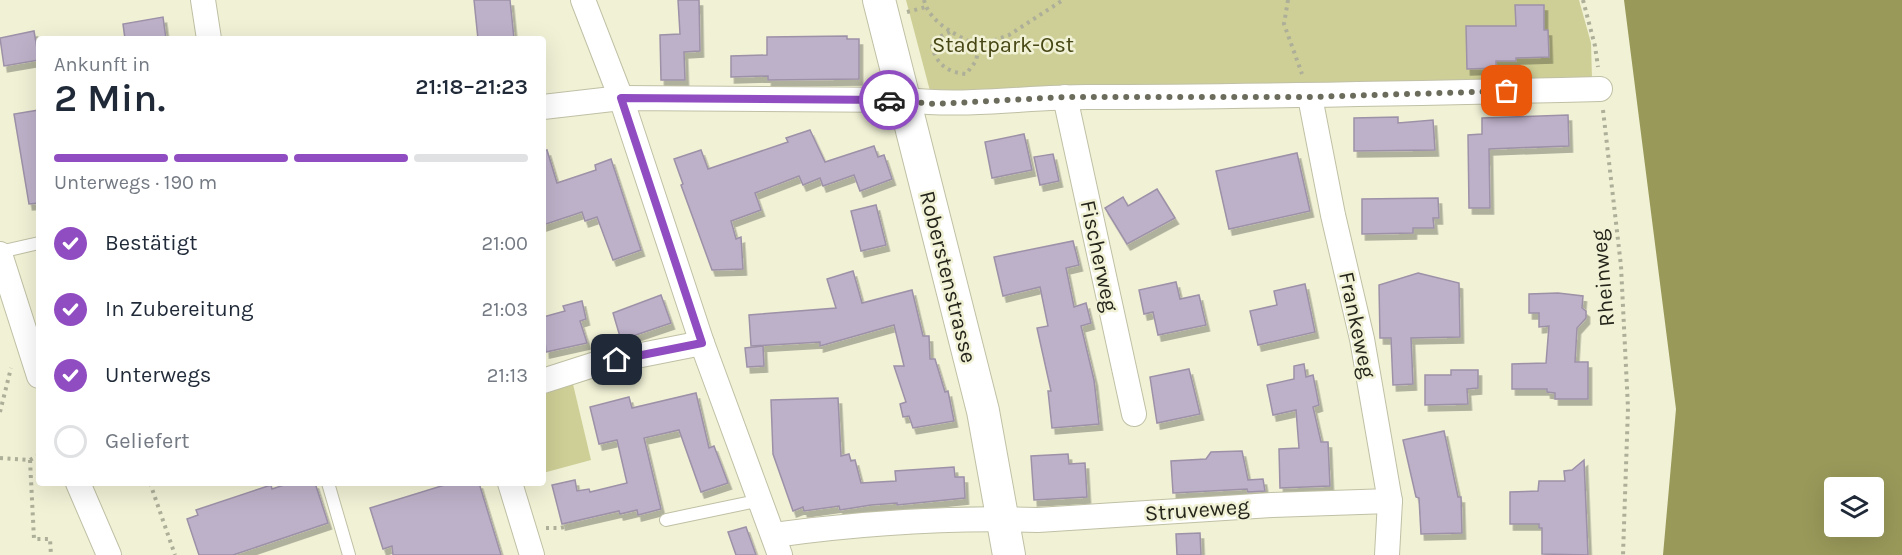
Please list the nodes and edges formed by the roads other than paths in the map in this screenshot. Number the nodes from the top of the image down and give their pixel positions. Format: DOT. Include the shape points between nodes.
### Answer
graph roads {
  1 [pos="203,0"];
  2 [pos="583,0"];
  3 [pos="879,0"];
  4 [pos="209,36"];
  5 [pos="1600,89"];
  6 [pos="1065,97"];
  7 [pos="1310,97"];
  8 [pos="621,98"];
  9 [pos="906,100"];
  10 [pos="546,107"];
  11 [pos="36,244"];
  12 [pos="0,253"];
  13 [pos="702,343"];
  14 [pos="36,367"];
  15 [pos="546,380"];
  16 [pos="1134,414"];
  17 [pos="79,486"];
  18 [pos="328,486"];
  19 [pos="511,486"];
  20 [pos="761,500"];
  21 [pos="1390,501"];
  22 [pos="1004,519"];
  23 [pos="666,520"];
  24 [pos="777,545"];
  25 [pos="529,546"];
  26 [pos="109,555"];
  27 [pos="349,555"];
  28 [pos="1009,555"];
  29 [pos="1387,555"];
  1 -- 4 [label="street"];
  2 -- 8 [label="street"];
  3 -- 9 [label="street, Roberstenstrasse"];
  5 -- 7 [label="street"];
  6 -- 7 [label="street"];
  6 -- 9 [label="street" via="934,104"];
  6 -- 16 [label="street, Fischerweg"];
  7 -- 21 [label="street, Frankeweg" via="1362,339"];
  8 -- 9 [label="street"];
  8 -- 10 [label="street"];
  8 -- 13 [label="street"];
  9 -- 22 [label="street, Roberstenstrasse" via="983,411"];
  11 -- 12 [label="lane"];
  12 -- 14 [label="street"];
  13 -- 15 [label="street" via="596,364"];
  13 -- 20 [label="street"];
  17 -- 26 [label="street"];
  18 -- 27 [label="lane"];
  19 -- 25 [label="street"];
  20 -- 23 [label="lane"];
  20 -- 24 [label="street"];
  21 -- 22 [label="street, Struveweg"];
  21 -- 29 [label="street, Frankeweg"];
  22 -- 24 [label="street, Struveweg" via="843,525"];
  22 -- 28 [label="street, Roberstenstrasse"];
}
